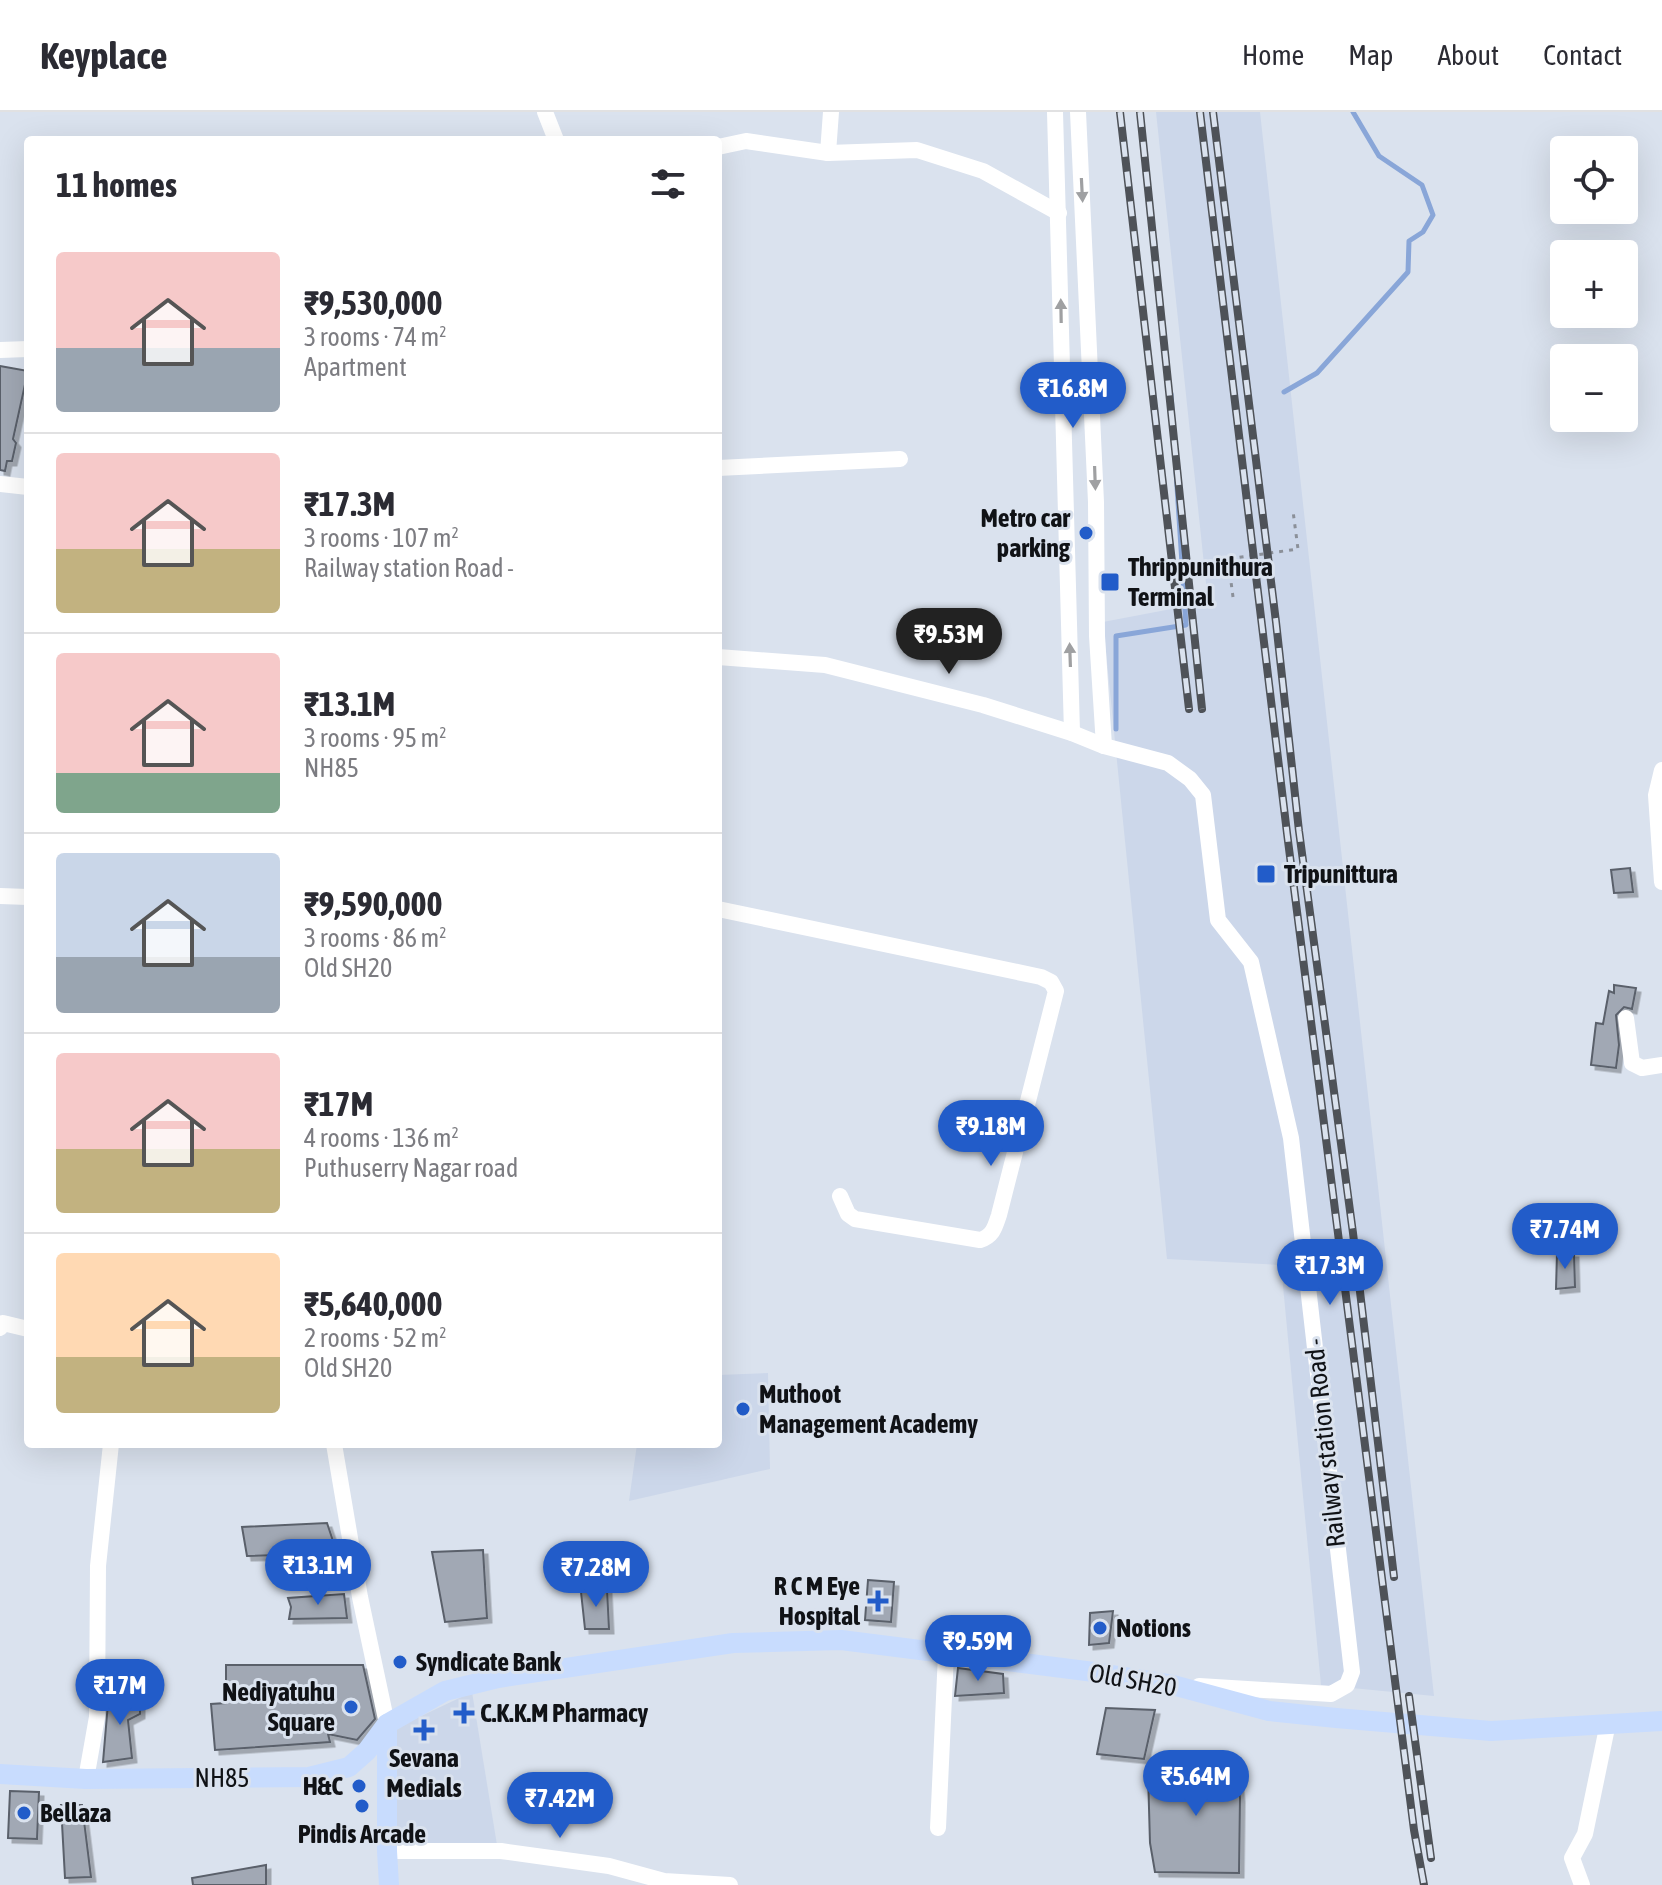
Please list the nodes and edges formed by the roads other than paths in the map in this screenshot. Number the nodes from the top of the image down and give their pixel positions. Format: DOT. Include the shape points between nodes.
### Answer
graph roads {
  1 [pos="545,112"];
  2 [pos="831,112"];
  3 [pos="1055,112"];
  4 [pos="1078,112"];
  5 [pos="554,136"];
  6 [pos="722,146"];
  7 [pos="828,153"];
  8 [pos="1059,213"];
  9 [pos="24,349"];
  10 [pos="0,350"];
  11 [pos="900,459"];
  12 [pos="722,468"];
  13 [pos="0,484"];
  14 [pos="24,487"];
  15 [pos="722,657"];
  16 [pos="1072,733"];
  17 [pos="1104,746"];
  18 [pos="1662,770"];
  19 [pos="1662,882"];
  20 [pos="0,896"];
  21 [pos="24,897"];
  22 [pos="722,910"];
  23 [pos="1626,1018"];
  24 [pos="1662,1065"];
  25 [pos="840,1196"];
  26 [pos="0,1328"];
  27 [pos="24,1328"];
  28 [pos="111,1448"];
  29 [pos="335,1448"];
  30 [pos="946,1654"];
  31 [pos="1169,1684"];
  32 [pos="419,1706"];
  33 [pos="1662,1721"];
  34 [pos="1608,1723"];
  35 [pos="387,1724"];
  36 [pos="0,1774"];
  37 [pos="86,1779"];
  38 [pos="938,1828"];
  39 [pos="387,1851"];
  40 [pos="389,1885"];
  41 [pos="730,1885"];
  42 [pos="1582,1885"];
  1 -- 5 [label="street"];
  2 -- 7 [label="street"];
  3 -- 8 [label="street"];
  4 -- 17 [label="street, one-way"];
  6 -- 7 [label="street" via="746,141"];
  7 -- 8 [label="street" via="917,150 983,171"];
  16 -- 8 [label="street, one-way"];
  9 -- 10 [label="street"];
  11 -- 12 [label="street"];
  13 -- 14 [label="street"];
  15 -- 16 [label="street" via="825,665"];
  16 -- 17 [label="street"];
  17 -- 31 [label="street, Railway station Road -" via="1168,763 1203,795 1218,920 1251,962 1291,1138 1352,1672 1347,1685 1331,1694"];
  18 -- 19 [label="street" via="1656,795"];
  20 -- 21 [label="street"];
  22 -- 25 [label="street" via="1041,977 1056,991 999,1215 988,1238 855,1219"];
  23 -- 24 [label="street" via="1632,1063 1642,1068"];
  26 -- 27 [label="street" via="3,1323"];
  28 -- 37 [label="street" via="98,1566 97,1717"];
  29 -- 35 [label="street"];
  30 -- 31 [label="main road, Old SH20"];
  30 -- 32 [label="main road, Old SH20" via="841,1640 733,1643 498,1678 445,1691"];
  30 -- 38 [label="street"];
  31 -- 34 [label="main road, Old SH20" via="1269,1711 1336,1718 1491,1731"];
  32 -- 35 [label="main road, NH85 / NH85"];
  33 -- 34 [label="main road, Old SH20"];
  34 -- 42 [label="street" via="1585,1834 1572,1858"];
  35 -- 37 [label="main road, NH85 / NH85" via="349,1767 309,1777"];
  35 -- 39 [label="main road"];
  36 -- 37 [label="main road, NH85 / NH85"];
  39 -- 40 [label="main road"];
  39 -- 41 [label="street" via="501,1851 609,1866 664,1881"];
}
